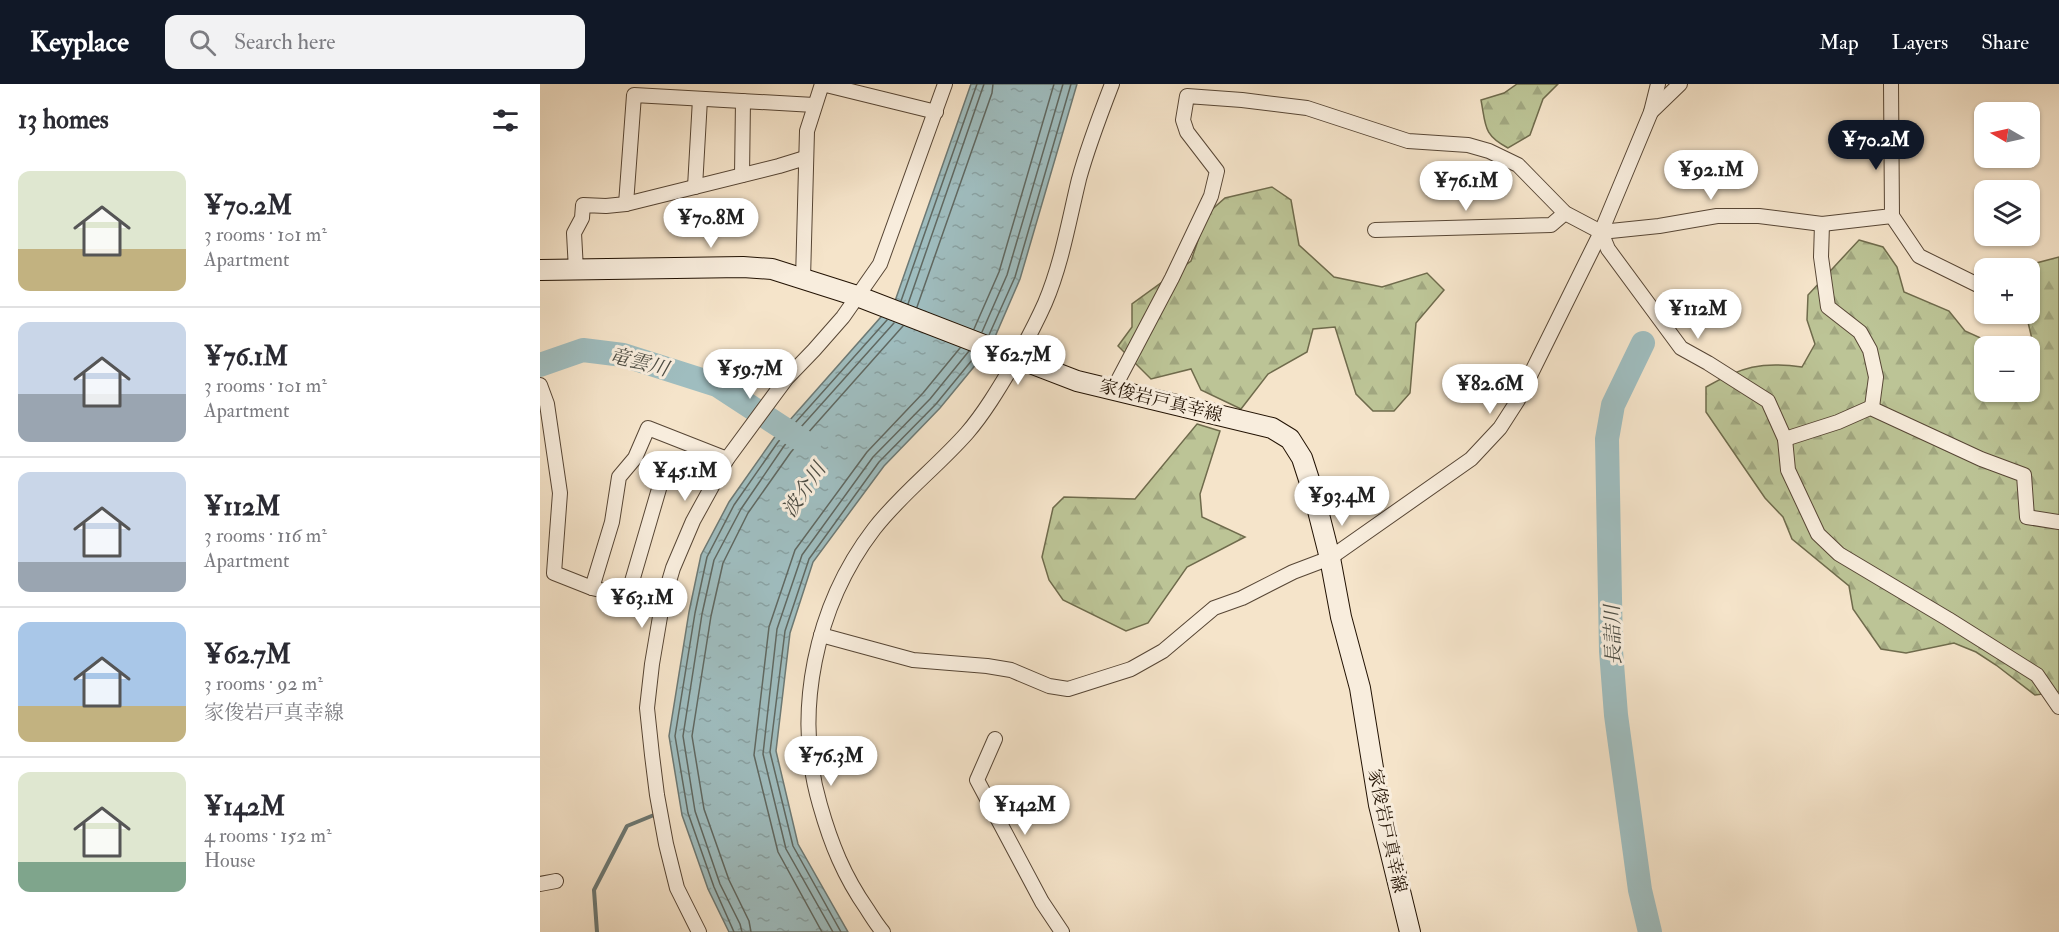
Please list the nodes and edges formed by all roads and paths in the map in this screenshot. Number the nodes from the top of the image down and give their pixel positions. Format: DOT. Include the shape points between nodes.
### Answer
graph roads {
  1 [pos="945,84"];
  2 [pos="1113,84"];
  3 [pos="1658,84"];
  4 [pos="1680,84"];
  5 [pos="1891,84"];
  6 [pos="700,99"];
  7 [pos="743,101"];
  8 [pos="814,105"];
  9 [pos="936,112"];
  10 [pos="1651,112"];
  11 [pos="805,158"];
  12 [pos="742,175"];
  13 [pos="695,187"];
  14 [pos="626,204"];
  15 [pos="1565,213"];
  16 [pos="1892,216"];
  17 [pos="1822,224"];
  18 [pos="1375,230"];
  19 [pos="1601,232"];
  20 [pos="540,270"];
  21 [pos="576,270"];
  22 [pos="803,279"];
  23 [pos="1974,283"];
  24 [pos="862,298"];
  25 [pos="1013,356"];
  26 [pos="540,385"];
  27 [pos="1113,390"];
  28 [pos="1872,407"];
  29 [pos="1785,439"];
  30 [pos="727,459"];
  31 [pos="661,482"];
  32 [pos="2059,522"];
  33 [pos="1330,558"];
  34 [pos="547,572"];
  35 [pos="592,588"];
  36 [pos="628,595"];
  37 [pos="662,604"];
  38 [pos="821,635"];
  39 [pos="2059,706"];
  40 [pos="995,739"];
  41 [pos="556,881"];
  42 [pos="540,884"];
  43 [pos="699,932"];
  44 [pos="884,932"];
  45 [pos="1062,932"];
  46 [pos="1410,932"];
  1 -- 9 [label="street"];
  2 -- 25 [label="street" via="1091,138 1046,302"];
  3 -- 10 [label="street"];
  4 -- 10 [label="street"];
  5 -- 16 [label="street"];
  6 -- 7 [label="street"];
  6 -- 13 [label="street"];
  6 -- 14 [label="street" via="634,95"];
  7 -- 8 [label="street"];
  7 -- 12 [label="street"];
  8 -- 9 [label="street" via="822,84"];
  8 -- 11 [label="street"];
  9 -- 24 [label="street" via="880,264"];
  10 -- 19 [label="street"];
  11 -- 12 [label="street"];
  11 -- 22 [label="street"];
  12 -- 13 [label="street"];
  13 -- 14 [label="street"];
  14 -- 21 [label="street" via="583,205 582,218 574,233"];
  15 -- 18 [label="street" via="1551,225"];
  15 -- 19 [label="street"];
  15 -- 27 [label="street" via="1518,165 1489,151 1468,145 1408,141 1307,108 1186,96 1183,120 1187,132 1217,171 1210,196 1172,278"];
  16 -- 17 [label="street"];
  16 -- 23 [label="street" via="1919,256"];
  17 -- 19 [label="street" via="1759,216 1717,216"];
  17 -- 28 [label="street" via="1821,257 1828,307 1860,332 1870,350 1876,377"];
  19 -- 29 [label="street" via="1608,249 1681,348 1768,401"];
  19 -- 33 [label="street" via="1518,400 1500,428 1471,459"];
  20 -- 21 [label="main road, 家俊岩戸真幸線"];
  21 -- 22 [label="main road, 家俊岩戸真幸線" via="743,267 772,269"];
  22 -- 24 [label="main road, 家俊岩戸真幸線"];
  24 -- 25 [label="main road, 家俊岩戸真幸線"];
  24 -- 30 [label="street" via="786,379"];
  25 -- 27 [label="main road, 家俊岩戸真幸線" via="1077,381"];
  25 -- 38 [label="street" via="967,433 902,496 873,531 842,580"];
  26 -- 34 [label="street" via="547,404 560,493"];
  27 -- 33 [label="main road, 家俊岩戸真幸線" via="1272,428 1290,439 1302,458"];
  28 -- 29 [label="street"];
  28 -- 32 [label="street" via="2024,475 2027,517"];
  29 -- 39 [label="street" via="1788,470 1818,534 1839,554 2037,675"];
  30 -- 35 [label="street" via="648,428 635,458 619,477 612,522"];
  30 -- 37 [label="street" via="693,521"];
  31 -- 36 [label="street"];
  33 -- 38 [label="street" via="1214,608 1163,651 1131,669 1068,689 1049,686 1011,670 913,660"];
  33 -- 46 [label="main road, 家俊岩戸真幸線" via="1360,688 1379,805"];
  34 -- 35 [label="street"];
  35 -- 36 [label="street"];
  36 -- 37 [label="street"];
  37 -- 43 [label="street" via="647,708 652,755 677,888"];
  38 -- 44 [label="street" via="808,708 815,787 849,883"];
  40 -- 45 [label="street" via="977,780"];
  41 -- 42 [label="street"];
}
